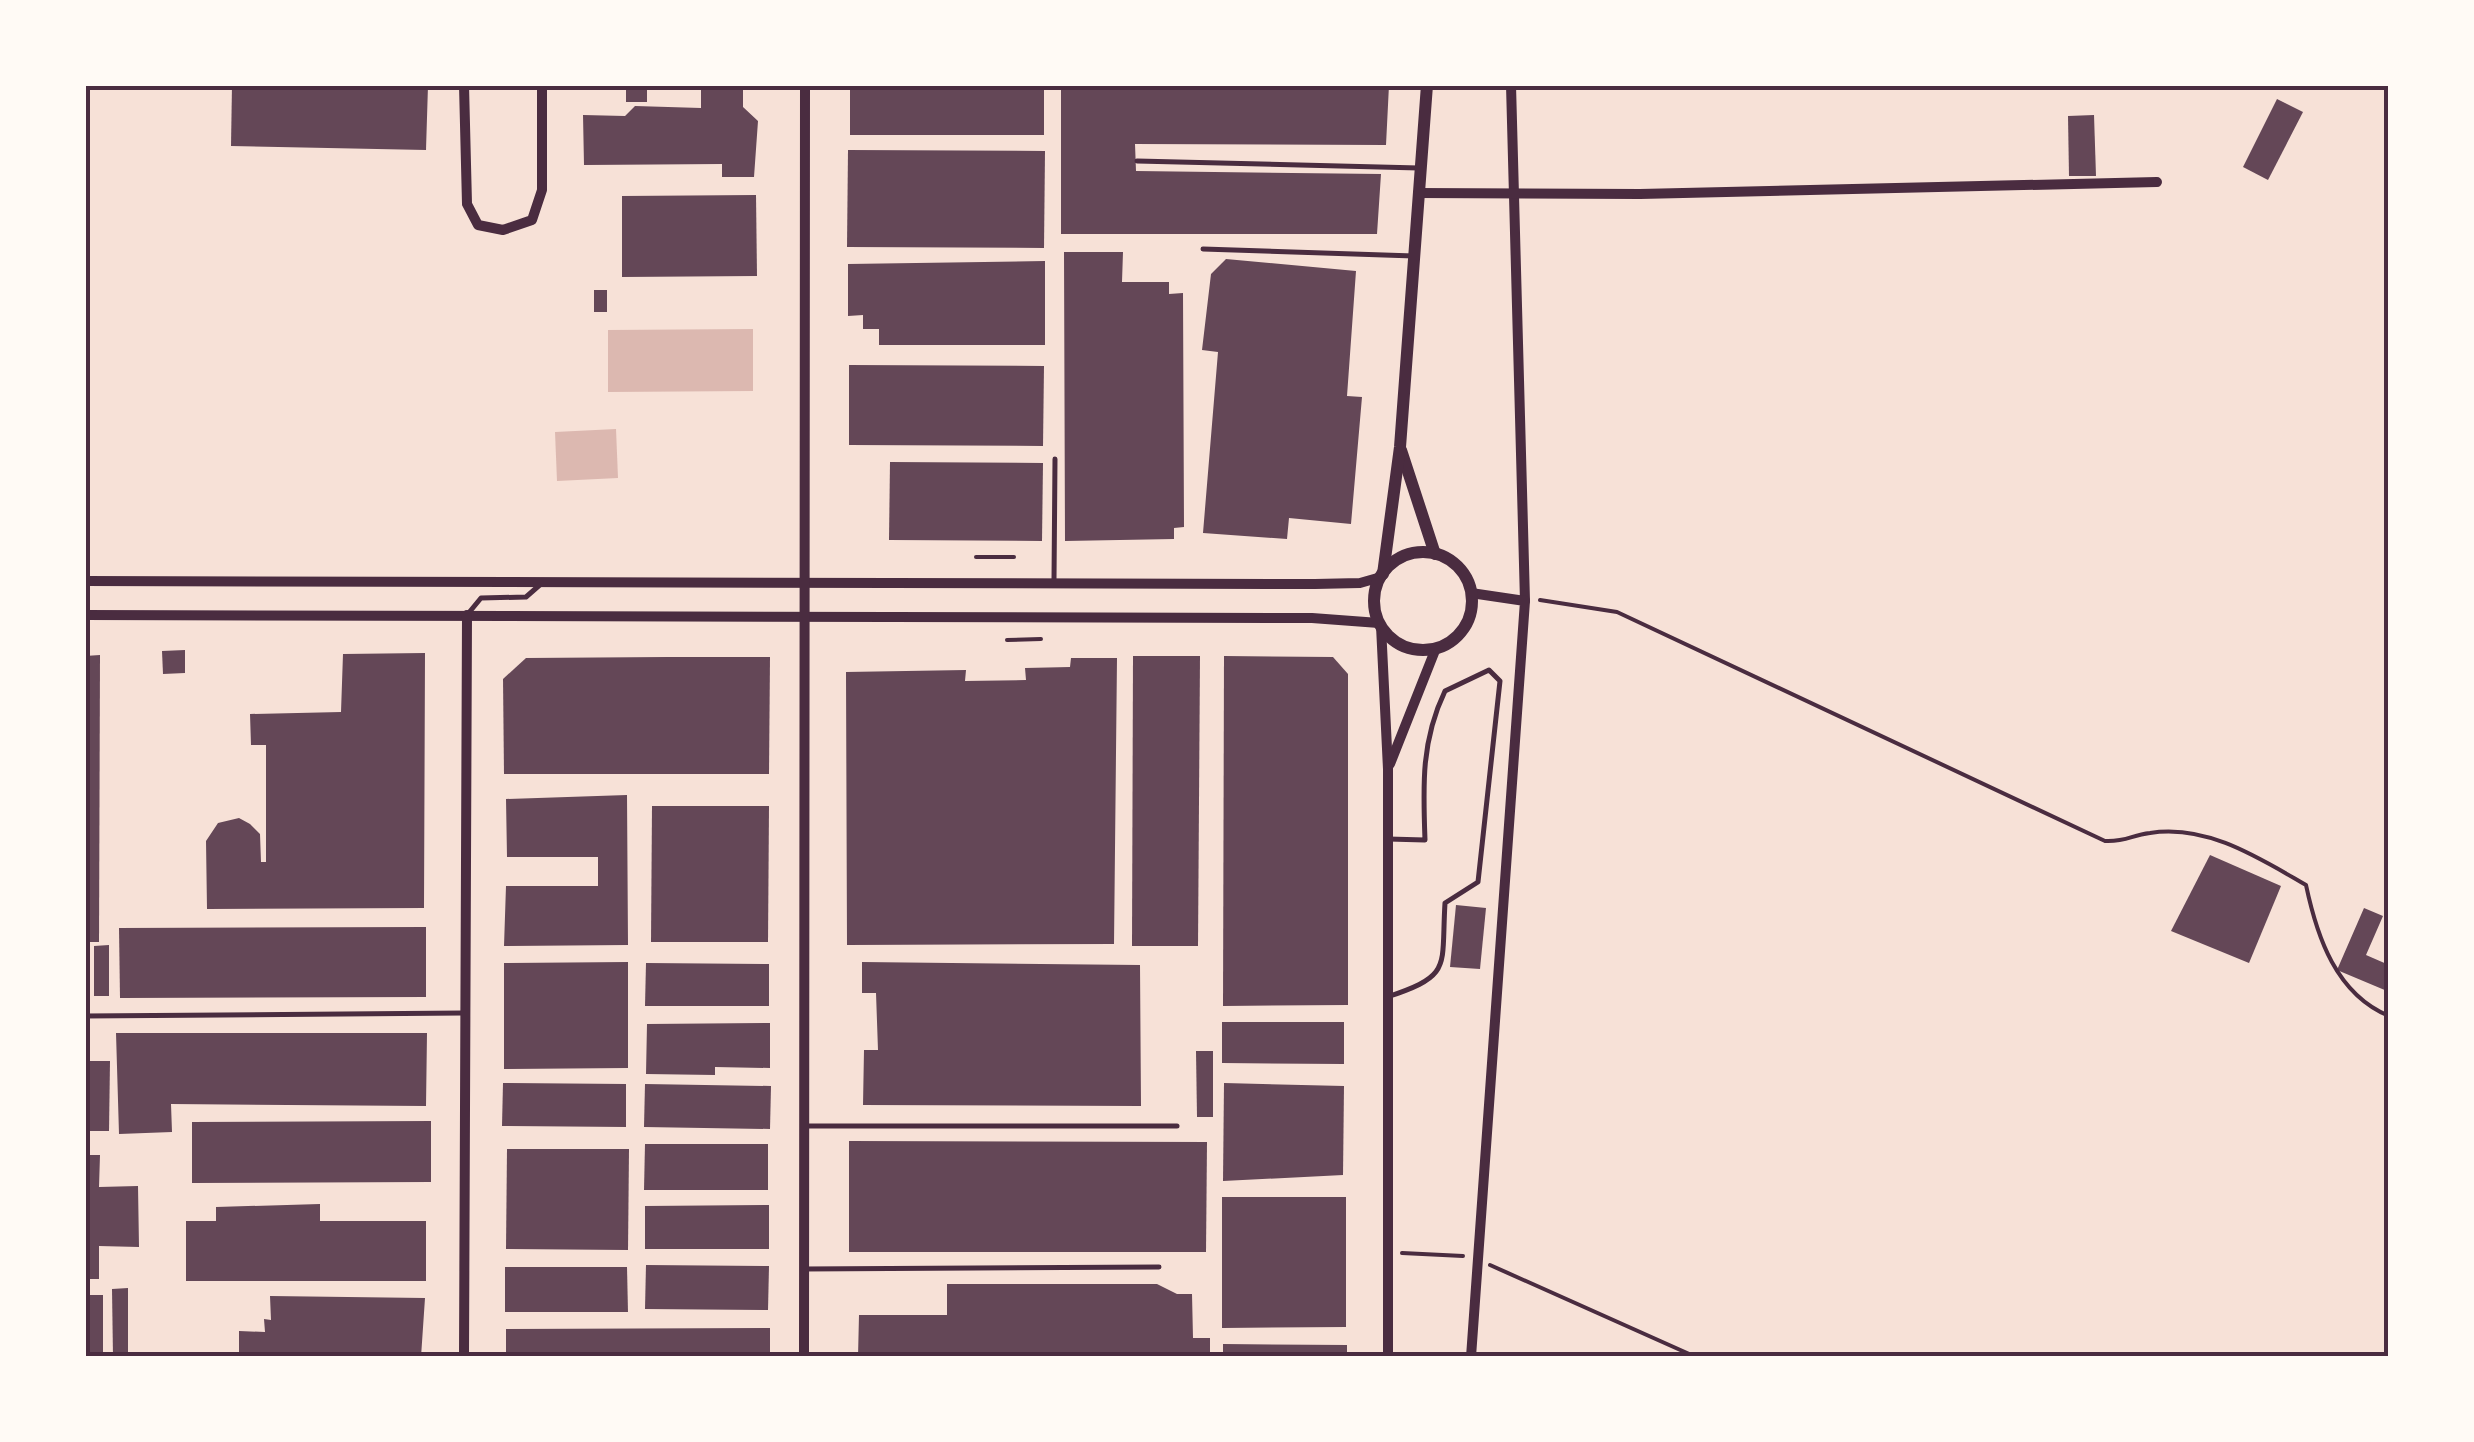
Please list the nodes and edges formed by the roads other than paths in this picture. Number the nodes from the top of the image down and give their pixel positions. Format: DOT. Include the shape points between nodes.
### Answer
graph roads {
  1 [pos="464,85"];
  2 [pos="542,85"];
  3 [pos="805,85"];
  4 [pos="1428,85"];
  5 [pos="1512,85"];
  6 [pos="1137,161"];
  7 [pos="1420,168"];
  8 [pos="2157,182"];
  9 [pos="1418,192"];
  10 [pos="1517,194"];
  11 [pos="1202,249"];
  12 [pos="1414,256"];
  13 [pos="1400,448"];
  14 [pos="1055,459"];
  15 [pos="1436,554"];
  16 [pos="1382,575"];
  17 [pos="85,581"];
  18 [pos="544,581"];
  19 [pos="804,582"];
  20 [pos="1054,583"];
  21 [pos="1471,593"];
  22 [pos="1526,601"];
  23 [pos="85,615"];
  24 [pos="467,615"];
  25 [pos="803,615"];
  26 [pos="1380,624"];
  27 [pos="1436,648"];
  28 [pos="1388,769"];
  29 [pos="1388,838"];
  30 [pos="1387,997"];
  31 [pos="466,1013"];
  32 [pos="85,1016"];
  33 [pos="804,1126"];
  34 [pos="1177,1126"];
  35 [pos="1159,1267"];
  36 [pos="804,1268"];
  37 [pos="464,1357"];
  38 [pos="804,1357"];
  39 [pos="1388,1357"];
  40 [pos="1471,1357"];
  1 -- 2 [label="street" via="466,204 478,226 503,230 532,220 542,190"];
  3 -- 19 [label="street"];
  4 -- 7 [label="street"];
  5 -- 10 [label="street"];
  6 -- 7 [label="lane"];
  7 -- 9 [label="street"];
  8 -- 10 [label="street"];
  9 -- 10 [label="street"];
  9 -- 12 [label="street"];
  10 -- 22 [label="street"];
  11 -- 12 [label="lane"];
  12 -- 13 [label="street"];
  13 -- 15 [label="street"];
  13 -- 16 [label="street"];
  14 -- 20 [label="lane"];
  15 -- 16 [label="street" via="1406,556"];
  15 -- 21 [label="street" via="1459,568"];
  16 -- 20 [label="street" via="1360,583"];
  16 -- 26 [label="street" via="1374,600"];
  17 -- 18 [label="street"];
  18 -- 19 [label="street"];
  18 -- 24 [label="lane" via="526,597 480,598"];
  19 -- 20 [label="street"];
  19 -- 25 [label="street"];
  21 -- 22 [label="street"];
  21 -- 27 [label="street" via="1468,621"];
  22 -- 40 [label="street"];
  23 -- 24 [label="street"];
  24 -- 25 [label="street"];
  24 -- 31 [label="street"];
  25 -- 26 [label="street"];
  25 -- 33 [label="street"];
  26 -- 27 [label="street" via="1405,647"];
  26 -- 28 [label="street"];
  27 -- 28 [label="street"];
  28 -- 29 [label="street"];
  29 -- 30 [label="street"];
  29 -- 30 [label="lane" via="1425,840 1422,762 1429,724 1444,690 1490,670 1500,681 1478,882 1445,903 1441,968 1430,982"];
  30 -- 39 [label="street"];
  31 -- 32 [label="lane"];
  31 -- 37 [label="street"];
  33 -- 34 [label="lane"];
  33 -- 36 [label="street"];
  35 -- 36 [label="lane"];
  36 -- 38 [label="street"];
}
